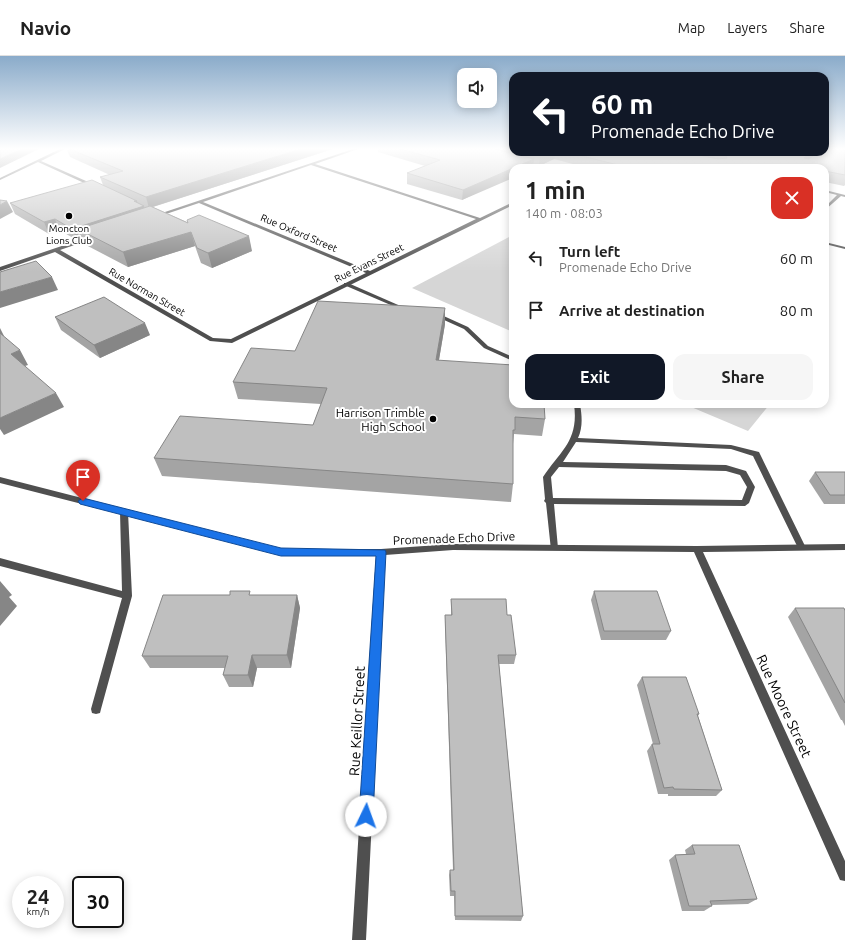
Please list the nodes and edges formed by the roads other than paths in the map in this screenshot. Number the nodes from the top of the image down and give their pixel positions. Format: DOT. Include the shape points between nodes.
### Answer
graph roads {
  1 [pos="237,189"];
  2 [pos="389,189"];
  3 [pos="829,192"];
  4 [pos="840,195"];
  5 [pos="845,196"];
  6 [pos="200,202"];
  7 [pos="509,205"];
  8 [pos="829,205"];
  9 [pos="151,212"];
  10 [pos="158,216"];
  11 [pos="150,218"];
  12 [pos="480,219"];
  13 [pos="99,235"];
  14 [pos="829,244"];
  15 [pos="845,248"];
  16 [pos="56,250"];
  17 [pos="0,268"];
  18 [pos="370,273"];
  19 [pos="346,284"];
  20 [pos="410,310"];
  21 [pos="432,314"];
  22 [pos="232,341"];
  23 [pos="509,357"];
  24 [pos="578,408"];
  25 [pos="575,440"];
  26 [pos="556,464"];
  27 [pos="0,480"];
  28 [pos="548,501"];
  29 [pos="124,512"];
  30 [pos="845,547"];
  31 [pos="554,548"];
  32 [pos="802,548"];
  33 [pos="697,549"];
  34 [pos="381,552"];
  35 [pos="0,562"];
  36 [pos="127,596"];
  37 [pos="96,709"];
  38 [pos="845,875"];
  39 [pos="359,940"];
  1 -- 6 [label="street"];
  2 -- 12 [label="street"];
  3 -- 4 [label="street"];
  4 -- 5 [label="street"];
  4 -- 8 [label="street"];
  6 -- 10 [label="street"];
  6 -- 18 [label="street, Rue Oxford Street"];
  7 -- 12 [label="street, Rue Evans Street"];
  9 -- 10 [label="street"];
  10 -- 11 [label="street"];
  12 -- 18 [label="street, Rue Evans Street"];
  13 -- 16 [label="street"];
  14 -- 15 [label="street"];
  16 -- 17 [label="street"];
  16 -- 22 [label="street, Rue Norman Street" via="212,340"];
  18 -- 19 [label="street, Rue Evans Street"];
  19 -- 20 [label="street" via="396,307"];
  19 -- 22 [label="street, Rue Evans Street"];
  21 -- 23 [label="street" via="466,328 486,347"];
  24 -- 25 [label="street" via="580,415"];
  25 -- 26 [label="street"];
  25 -- 32 [label="street" via="731,447 756,454"];
  26 -- 28 [label="street" via="547,477"];
  26 -- 28 [label="street" via="726,468 743,473 751,487 745,503"];
  27 -- 29 [label="street, Promenade Echo Drive"];
  28 -- 31 [label="street"];
  29 -- 34 [label="street, Promenade Echo Drive" via="281,552"];
  29 -- 36 [label="street"];
  30 -- 32 [label="street, Promenade Echo Drive"];
  31 -- 33 [label="street, Promenade Echo Drive"];
  31 -- 34 [label="street, Promenade Echo Drive" via="453,547"];
  32 -- 33 [label="street, Promenade Echo Drive"];
  33 -- 38 [label="street, Rue Moore Street"];
  34 -- 39 [label="street, Rue Keillor Street"];
  35 -- 36 [label="street"];
  36 -- 37 [label="street"];
}
